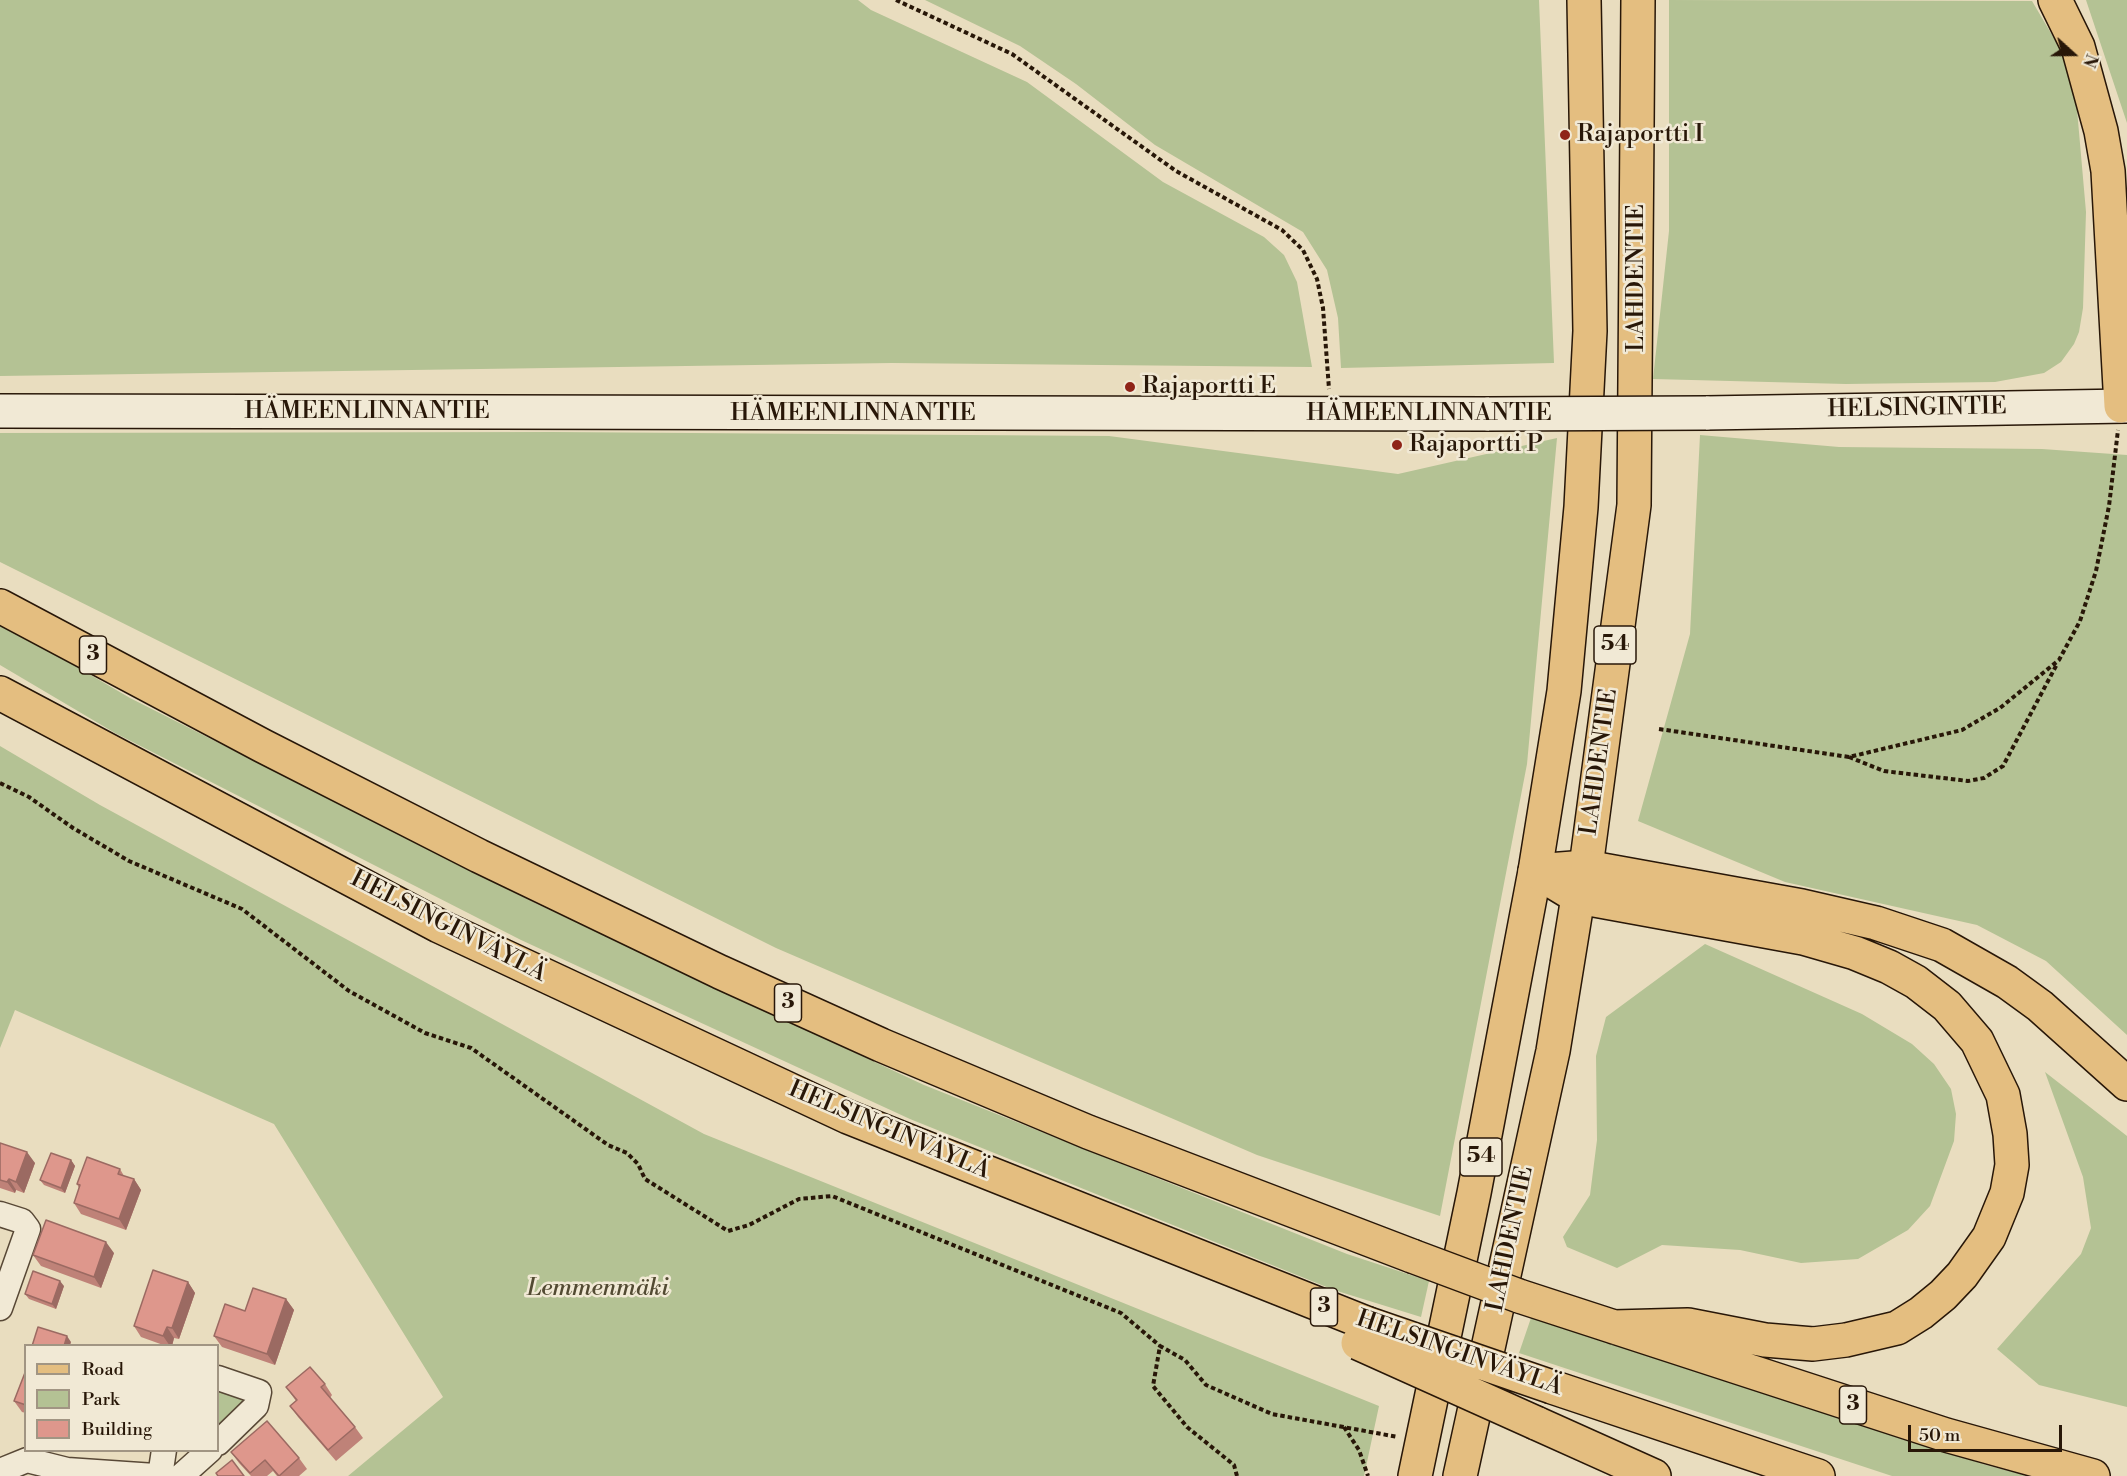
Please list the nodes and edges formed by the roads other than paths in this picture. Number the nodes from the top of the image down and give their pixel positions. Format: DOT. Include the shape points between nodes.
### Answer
graph roads {
  1 [pos="1584,0"];
  2 [pos="1638,0"];
  3 [pos="2055,0"];
  4 [pos="2124,405"];
  5 [pos="0,411"];
  6 [pos="1706,413"];
  7 [pos="0,606"];
  8 [pos="0,693"];
  9 [pos="1535,871"];
  10 [pos="1582,882"];
  11 [pos="2127,1084"];
  12 [pos="0,1214"];
  13 [pos="0,1308"];
  14 [pos="1614,1327"];
  15 [pos="1362,1333"];
  16 [pos="219,1378"];
  17 [pos="219,1442"];
  18 [pos="164,1452"];
  19 [pos="208,1452"];
  20 [pos="0,1472"];
  21 [pos="155,1476"];
  22 [pos="160,1476"];
  23 [pos="181,1476"];
  24 [pos="1415,1476"];
  25 [pos="1460,1476"];
  26 [pos="1654,1476"];
  27 [pos="1818,1476"];
  28 [pos="2093,1476"];
  1 -- 9 [label="main road, LAHDENTIE / 54" via="1590,331 1581,507 1564,691"];
  2 -- 10 [label="main road, LAHDENTIE / 54" via="1634,505"];
  3 -- 4 [label="main road" via="2078,47 2108,171"];
  4 -- 6 [label="main road, HELSINGINTIE"];
  5 -- 6 [label="main road, HÄMEENLINNANTIE, bridge"];
  7 -- 14 [label="main road, 3, bridge" via="479,856 881,1045 1088,1132 1519,1296"];
  8 -- 15 [label="main road, HELSINGINVÄYLÄ / 3" via="439,926 848,1117 1281,1291"];
  9 -- 10 [label="main road"];
  9 -- 24 [label="main road, LAHDENTIE / 54"];
  10 -- 11 [label="main road" via="1802,906 1876,923 1942,945 2040,1006"];
  10 -- 14 [label="main road" via="1855,953 1916,982 1947,1006 1977,1041 2003,1095 2010,1134 2012,1165 2007,1193 1989,1237 1943,1294 1897,1328 1813,1344 1766,1340 1688,1325"];
  10 -- 25 [label="main road, LAHDENTIE / 54" via="1553,1051"];
  12 -- 13 [label="street" via="22,1221 28,1229"];
  14 -- 28 [label="main road, 3" via="1946,1435"];
  15 -- 26 [label="main road, bridge" via="1536,1423"];
  15 -- 27 [label="main road, HELSINGINVÄYLÄ / 3, bridge" via="1552,1387"];
  16 -- 17 [label="street" via="259,1392 256,1406"];
  18 -- 22 [label="street"];
  19 -- 23 [label="street"];
  20 -- 21 [label="street" via="27,1460 67,1470"];
}
